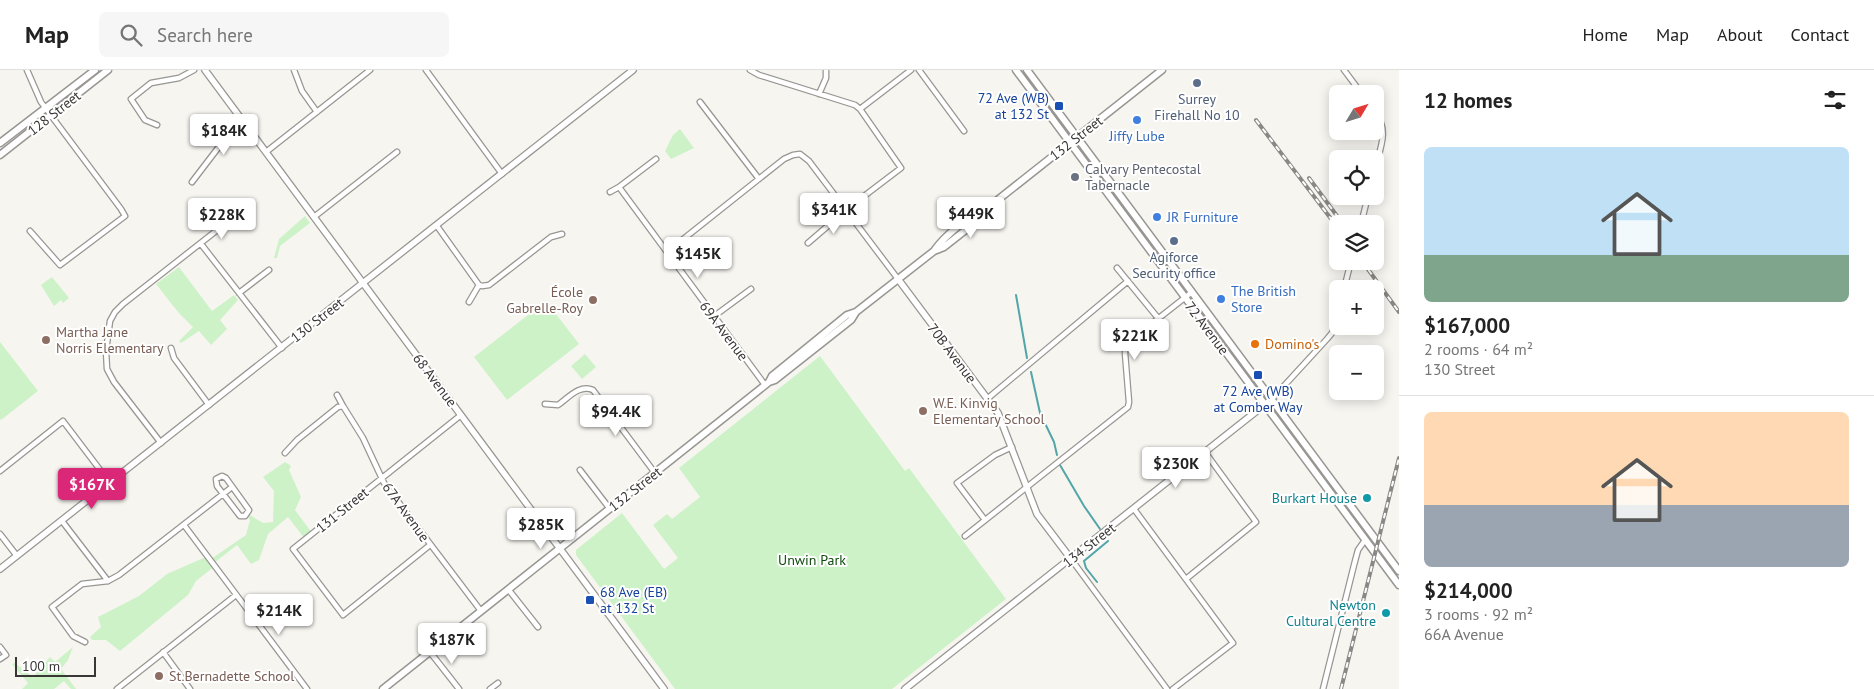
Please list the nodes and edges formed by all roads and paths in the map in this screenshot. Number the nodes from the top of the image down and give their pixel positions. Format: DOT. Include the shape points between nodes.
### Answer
graph roads {
  1 [pos="27,70"];
  2 [pos="94,70"];
  3 [pos="108,70"];
  4 [pos="194,70"];
  5 [pos="205,70"];
  6 [pos="294,70"];
  7 [pos="370,70"];
  8 [pos="426,70"];
  9 [pos="633,70"];
  10 [pos="750,70"];
  11 [pos="826,70"];
  12 [pos="911,70"];
  13 [pos="919,70"];
  14 [pos="1016,70"];
  15 [pos="1027,70"];
  16 [pos="1162,70"];
  17 [pos="1344,70"];
  18 [pos="1355,85"];
  19 [pos="819,94"];
  20 [pos="700,102"];
  21 [pos="46,108"];
  22 [pos="860,109"];
  23 [pos="317,112"];
  24 [pos="51,116"];
  25 [pos="241,118"];
  26 [pos="157,125"];
  27 [pos="964,130"];
  28 [pos="1077,137"];
  29 [pos="0,143"];
  30 [pos="1070,143"];
  31 [pos="266,152"];
  32 [pos="397,152"];
  33 [pos="0,155"];
  34 [pos="656,159"];
  35 [pos="502,174"];
  36 [pos="759,179"];
  37 [pos="192,182"];
  38 [pos="619,187"];
  39 [pos="610,192"];
  40 [pos="846,211"];
  41 [pos="314,217"];
  42 [pos="230,220"];
  43 [pos="437,226"];
  44 [pos="30,231"];
  45 [pos="562,234"];
  46 [pos="808,243"];
  47 [pos="201,244"];
  48 [pos="667,252"];
  49 [pos="1116,268"];
  50 [pos="269,270"];
  51 [pos="898,279"];
  52 [pos="1128,282"];
  53 [pos="364,284"];
  54 [pos="479,285"];
  55 [pos="751,289"];
  56 [pos="1192,292"];
  57 [pos="239,293"];
  58 [pos="1185,298"];
  59 [pos="469,302"];
  60 [pos="713,317"];
  61 [pos="1158,318"];
  62 [pos="1330,335"];
  63 [pos="171,348"];
  64 [pos="282,348"];
  65 [pos="767,383"];
  66 [pos="337,395"];
  67 [pos="986,398"];
  68 [pos="1272,399"];
  69 [pos="545,404"];
  70 [pos="209,405"];
  71 [pos="1265,405"];
  72 [pos="340,407"];
  73 [pos="461,415"];
  74 [pos="161,443"];
  75 [pos="1012,447"];
  76 [pos="1205,452"];
  77 [pos="285,453"];
  78 [pos="0,470"];
  79 [pos="580,470"];
  80 [pos="655,473"];
  81 [pos="381,478"];
  82 [pos="110,483"];
  83 [pos="1026,486"];
  84 [pos="232,487"];
  85 [pos="223,494"];
  86 [pos="610,509"];
  87 [pos="1134,509"];
  88 [pos="62,520"];
  89 [pos="985,520"];
  90 [pos="184,524"];
  91 [pos="0,534"];
  92 [pos="965,536"];
  93 [pos="1365,540"];
  94 [pos="430,545"];
  95 [pos="560,548"];
  96 [pos="17,556"];
  97 [pos="1071,559"];
  98 [pos="0,570"];
  99 [pos="1399,571"];
  100 [pos="1186,579"];
  101 [pos="108,581"];
  102 [pos="1399,585"];
  103 [pos="508,589"];
  104 [pos="236,594"];
  105 [pos="481,611"];
  106 [pos="538,627"];
  107 [pos="85,642"];
  108 [pos="0,647"];
  109 [pos="162,652"];
  110 [pos="430,652"];
  111 [pos="0,660"];
  112 [pos="498,683"];
  113 [pos="117,689"];
  114 [pos="190,689"];
  115 [pos="306,689"];
  116 [pos="384,689"];
  117 [pos="459,689"];
  118 [pos="490,689"];
  119 [pos="664,689"];
  120 [pos="905,689"];
  121 [pos="1167,689"];
  122 [pos="1173,689"];
  123 [pos="1323,689"];
  1 -- 21 [label="street"];
  2 -- 21 [label="main road, 128 Street"];
  3 -- 24 [label="main road, 128 Street"];
  4 -- 26 [label="street" via="179,78 151,83 131,99 145,120"];
  5 -- 25 [label="street, 68 Avenue"];
  6 -- 23 [label="street" via="302,91"];
  7 -- 23 [label="street"];
  8 -- 35 [label="street"];
  9 -- 35 [label="street, 130 Street"];
  10 -- 19 [label="street"];
  11 -- 19 [label="street"];
  12 -- 22 [label="street"];
  13 -- 27 [label="street"];
  14 -- 30 [label="main road, 72 Avenue"];
  15 -- 28 [label="main road, 72 Avenue"];
  16 -- 28 [label="main road, 132 Street"];
  17 -- 18 [label="street"];
  19 -- 22 [label="street"];
  20 -- 36 [label="street"];
  21 -- 24 [label="street"];
  21 -- 29 [label="main road, 128 Street"];
  22 -- 40 [label="street" via="901,168"];
  23 -- 31 [label="street"];
  24 -- 33 [label="main road, 128 Street"];
  24 -- 44 [label="street" via="125,216 60,264"];
  25 -- 31 [label="street, 68 Avenue"];
  25 -- 37 [label="street"];
  28 -- 30 [label="main road, 132 Street"];
  28 -- 56 [label="main road, 72 Avenue"];
  30 -- 51 [label="main road, 132 Street" via="940,242 934,251"];
  30 -- 58 [label="main road, 72 Avenue"];
  31 -- 41 [label="street, 68 Avenue"];
  32 -- 41 [label="street"];
  34 -- 38 [label="street"];
  35 -- 43 [label="street, 130 Street"];
  36 -- 40 [label="street, 70B Avenue" via="784,159 800,154 809,161"];
  36 -- 48 [label="street"];
  38 -- 39 [label="street"];
  38 -- 48 [label="street, 69A Avenue"];
  40 -- 46 [label="street"];
  40 -- 51 [label="street, 70B Avenue"];
  41 -- 53 [label="street, 68 Avenue"];
  42 -- 47 [label="street"];
  43 -- 53 [label="street, 130 Street"];
  43 -- 54 [label="street"];
  45 -- 54 [label="street" via="551,237 489,285"];
  47 -- 57 [label="street"];
  47 -- 74 [label="street" via="118,308 110,321 108,372"];
  48 -- 60 [label="street, 69A Avenue"];
  49 -- 52 [label="street"];
  50 -- 57 [label="street"];
  51 -- 65 [label="main road, 132 Street" via="824,333"];
  51 -- 67 [label="street, 70B Avenue"];
  52 -- 61 [label="street"];
  52 -- 67 [label="street"];
  53 -- 64 [label="street, 130 Street"];
  53 -- 73 [label="street, 68 Avenue"];
  54 -- 59 [label="street"];
  55 -- 60 [label="street"];
  56 -- 58 [label="street"];
  56 -- 68 [label="main road, 72 Avenue"];
  57 -- 64 [label="street"];
  58 -- 61 [label="street"];
  58 -- 71 [label="main road, 72 Avenue"];
  60 -- 65 [label="street, 69A Avenue"];
  61 -- 83 [label="street" via="1126,345 1128,407"];
  62 -- 68 [label="street"];
  63 -- 70 [label="street" via="174,358"];
  64 -- 70 [label="street, 130 Street"];
  65 -- 80 [label="main road, 132 Street"];
  66 -- 72 [label="street, 67A Avenue"];
  67 -- 75 [label="street, 70B Avenue" via="998,413"];
  68 -- 71 [label="street, 134 Street"];
  68 -- 99 [label="main road, 72 Avenue"];
  69 -- 80 [label="street" via="558,405 579,389 587,387 593,390"];
  70 -- 74 [label="street, 130 Street"];
  71 -- 76 [label="street, 134 Street"];
  71 -- 93 [label="main road, 72 Avenue"];
  72 -- 77 [label="street"];
  72 -- 81 [label="street, 67A Avenue" via="363,438"];
  73 -- 81 [label="street, 131 Street"];
  73 -- 95 [label="street, 68 Avenue"];
  74 -- 82 [label="street, 130 Street"];
  75 -- 83 [label="street, 70B Avenue"];
  75 -- 89 [label="street" via="995,455 957,483"];
  76 -- 87 [label="street, 134 Street"];
  76 -- 100 [label="street" via="1256,522"];
  78 -- 82 [label="street" via="63,421"];
  79 -- 86 [label="street"];
  80 -- 86 [label="main road, 132 Street"];
  81 -- 94 [label="street, 67A Avenue"];
  81 -- 94 [label="street, 131 Street" via="293,549 343,615"];
  82 -- 88 [label="street, 130 Street"];
  83 -- 89 [label="street"];
  83 -- 97 [label="street, 70B Avenue" via="1039,517"];
  84 -- 85 [label="street"];
  84 -- 85 [label="street" via="226,478 216,479"];
  84 -- 85 [label="street" via="249,510 245,516 240,516"];
  85 -- 90 [label="street"];
  86 -- 95 [label="main road, 132 Street"];
  87 -- 97 [label="street, 134 Street"];
  87 -- 100 [label="street"];
  88 -- 96 [label="street, 130 Street"];
  88 -- 101 [label="street"];
  89 -- 92 [label="street"];
  90 -- 101 [label="street"];
  90 -- 104 [label="street"];
  91 -- 96 [label="street"];
  93 -- 102 [label="main road, 72 Avenue"];
  93 -- 123 [label="street" via="1358,550"];
  94 -- 105 [label="street, 67A Avenue"];
  95 -- 103 [label="main road, 132 Street"];
  95 -- 119 [label="street, 68 Avenue"];
  96 -- 98 [label="street, 130 Street"];
  97 -- 120 [label="street, 134 Street"];
  97 -- 121 [label="street, 70B Avenue"];
  100 -- 122 [label="street" via="1233,643"];
  101 -- 107 [label="street" via="82,584 52,607 74,636"];
  103 -- 105 [label="main road, 132 Street"];
  103 -- 106 [label="street"];
  104 -- 109 [label="street"];
  104 -- 115 [label="street"];
  105 -- 110 [label="main road, 132 Street"];
  108 -- 111 [label="street" via="6,655"];
  109 -- 113 [label="street"];
  109 -- 114 [label="street"];
  110 -- 116 [label="main road, 132 Street"];
  110 -- 117 [label="street"];
  112 -- 118 [label="street"];
}
